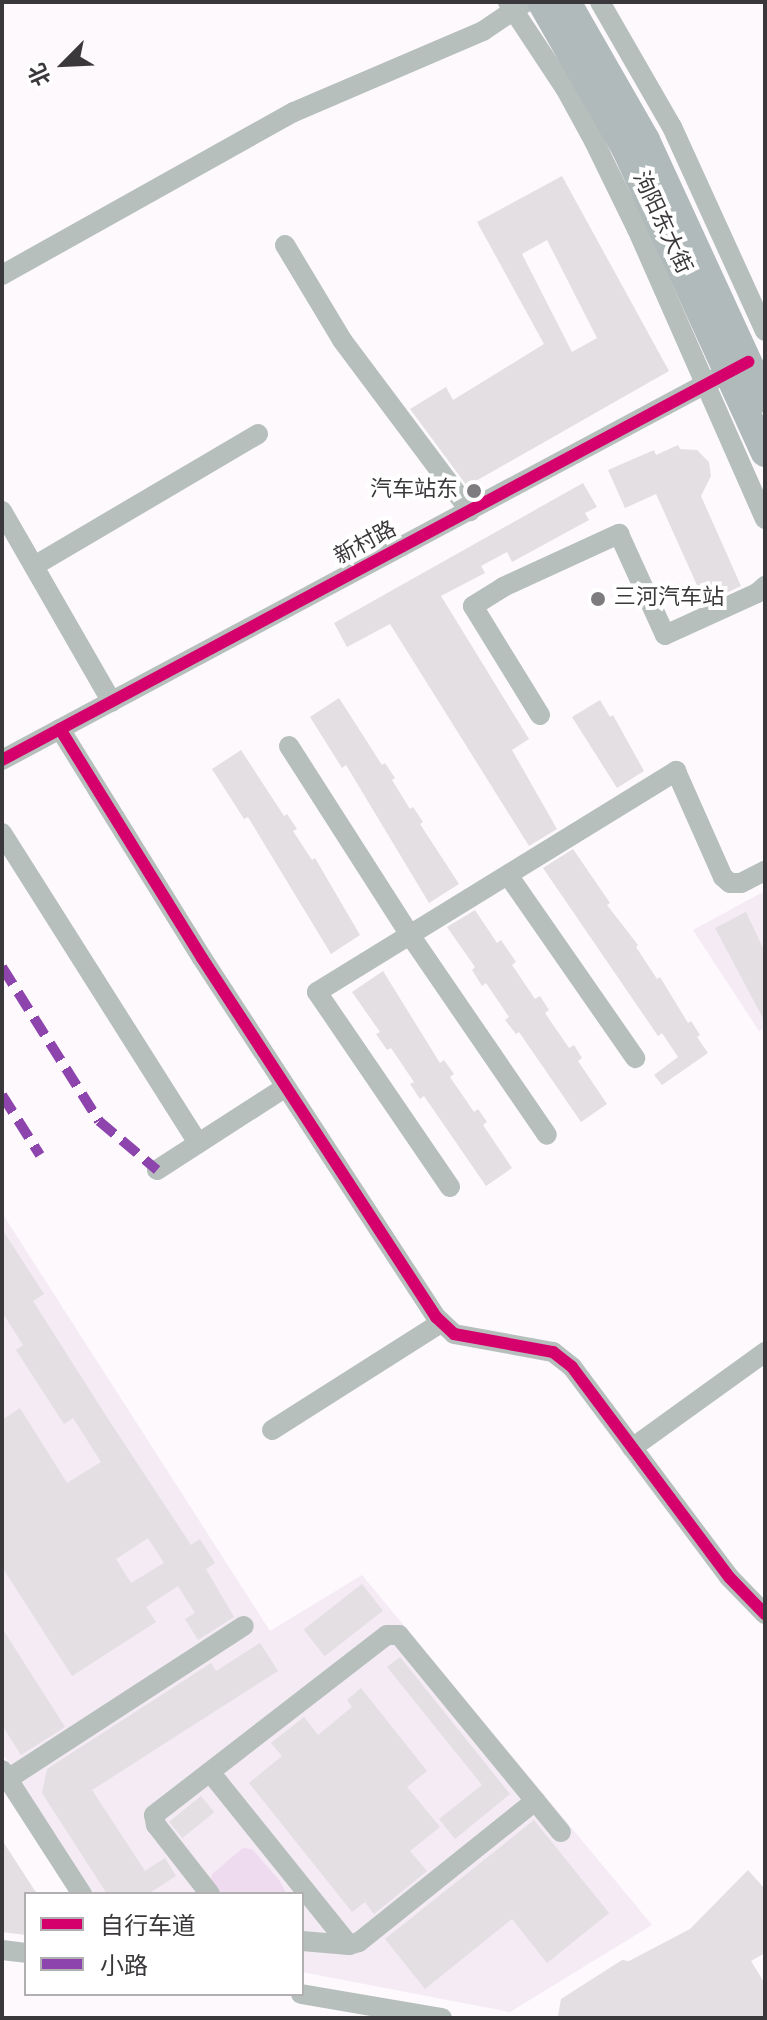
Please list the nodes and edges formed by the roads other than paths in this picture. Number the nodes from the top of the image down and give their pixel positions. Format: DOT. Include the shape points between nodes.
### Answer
graph roads {
  1 [pos="567,2"];
  2 [pos="600,2"];
  3 [pos="522,4"];
  4 [pos="285,245"];
  5 [pos="2,275"];
  6 [pos="765,331"];
  7 [pos="727,373"];
  8 [pos="765,399"];
  9 [pos="258,434"];
  10 [pos="765,453"];
  11 [pos="2,511"];
  12 [pos="470,511"];
  13 [pos="765,519"];
  14 [pos="34,566"];
  15 [pos="765,586"];
  16 [pos="112,702"];
  17 [pos="540,715"];
  18 [pos="60,729"];
  19 [pos="289,746"];
  20 [pos="2,760"];
  21 [pos="2,833"];
  22 [pos="765,871"];
  23 [pos="508,875"];
  24 [pos="410,935"];
  25 [pos="635,1058"];
  26 [pos="286,1087"];
  27 [pos="547,1135"];
  28 [pos="198,1143"];
  29 [pos="157,1170"];
  30 [pos="450,1187"];
  31 [pos="442,1322"];
  32 [pos="765,1352"];
  33 [pos="272,1430"];
  34 [pos="632,1448"];
  35 [pos="765,1614"];
  36 [pos="244,1626"];
  37 [pos="210,1772"];
  38 [pos="5,1774"];
  39 [pos="535,1801"];
  40 [pos="561,1832"];
  41 [pos="81,1892"];
  42 [pos="208,1892"];
  43 [pos="304,1941"];
  44 [pos="349,1945"];
  45 [pos="2,1950"];
  46 [pos="24,1953"];
  47 [pos="304,1995"];
  48 [pos="442,2018"];
  1 -- 7 [label="highway, 泃阳东大街" via="646,140"];
  2 -- 6 [label="street" via="672,127"];
  3 -- 5 [label="street" via="469,37 294,112"];
  3 -- 7 [label="highway, 泃阳东大街" via="626,150"];
  4 -- 12 [label="street" via="342,340"];
  7 -- 8 [label="highway, 泃阳东大街"];
  7 -- 10 [label="highway, 泃阳东大街"];
  7 -- 12 [label="street, 新村路"];
  7 -- 13 [label="street"];
  9 -- 14 [label="street"];
  11 -- 14 [label="street"];
  12 -- 16 [label="street, 新村路"];
  14 -- 16 [label="street"];
  15 -- 17 [label="street" via="665,635 619,534 503,587 473,606"];
  16 -- 18 [label="street, 新村路"];
  18 -- 20 [label="street, 新村路"];
  18 -- 26 [label="street"];
  19 -- 24 [label="street"];
  21 -- 28 [label="street"];
  22 -- 23 [label="street" via="741,883 723,877 676,771"];
  23 -- 24 [label="street"];
  23 -- 25 [label="street"];
  24 -- 27 [label="street"];
  24 -- 30 [label="street" via="317,992"];
  26 -- 28 [label="street"];
  26 -- 31 [label="street"];
  28 -- 29 [label="street"];
  31 -- 33 [label="street"];
  31 -- 34 [label="street" via="454,1334 553,1352 572,1367"];
  32 -- 34 [label="street"];
  34 -- 35 [label="street" via="729,1577"];
  36 -- 38 [label="street"];
  37 -- 39 [label="street" via="387,1635 399,1635"];
  37 -- 42 [label="street" via="154,1815 156,1825"];
  37 -- 44 [label="street"];
  38 -- 41 [label="street"];
  39 -- 40 [label="street"];
  39 -- 44 [label="street"];
  43 -- 44 [label="street"];
  45 -- 46 [label="street"];
  47 -- 48 [label="street"];
}
